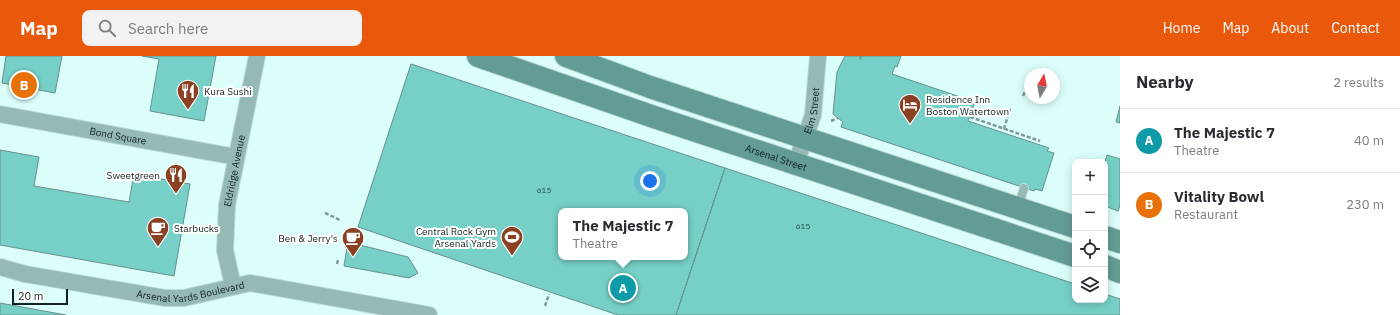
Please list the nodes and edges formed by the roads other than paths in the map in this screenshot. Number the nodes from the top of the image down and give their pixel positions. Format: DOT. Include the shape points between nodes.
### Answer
graph roads {
  1 [pos="257,56"];
  2 [pos="478,56"];
  3 [pos="566,56"];
  4 [pos="818,56"];
  5 [pos="0,114"];
  6 [pos="805,138"];
  7 [pos="236,157"];
  8 [pos="796,163"];
  9 [pos="1072,225"];
  10 [pos="1108,238"];
  11 [pos="1120,242"];
  12 [pos="1072,255"];
  13 [pos="0,267"];
  14 [pos="1108,267"];
  15 [pos="1120,272"];
  16 [pos="233,286"];
  17 [pos="429,315"];
  1 -- 7 [label="street, Eldridge Avenue"];
  2 -- 8 [label="main road, Arsenal Street"];
  3 -- 6 [label="main road" via="650,87"];
  4 -- 6 [label="street, Elm Street" via="812,115"];
  5 -- 7 [label="street, Bond Square"];
  6 -- 8 [label="street, Elm Street"];
  6 -- 9 [label="main road" via="1021,198"];
  7 -- 16 [label="street, Eldridge Avenue" via="227,205 225,250"];
  8 -- 12 [label="main road, Arsenal Street"];
  10 -- 11 [label="main road"];
  13 -- 16 [label="street, Arsenal Yards Boulevard" via="25,274 165,298 184,298"];
  14 -- 15 [label="main road"];
  16 -- 17 [label="street, Arsenal Yards Boulevard" via="257,284"];
}
